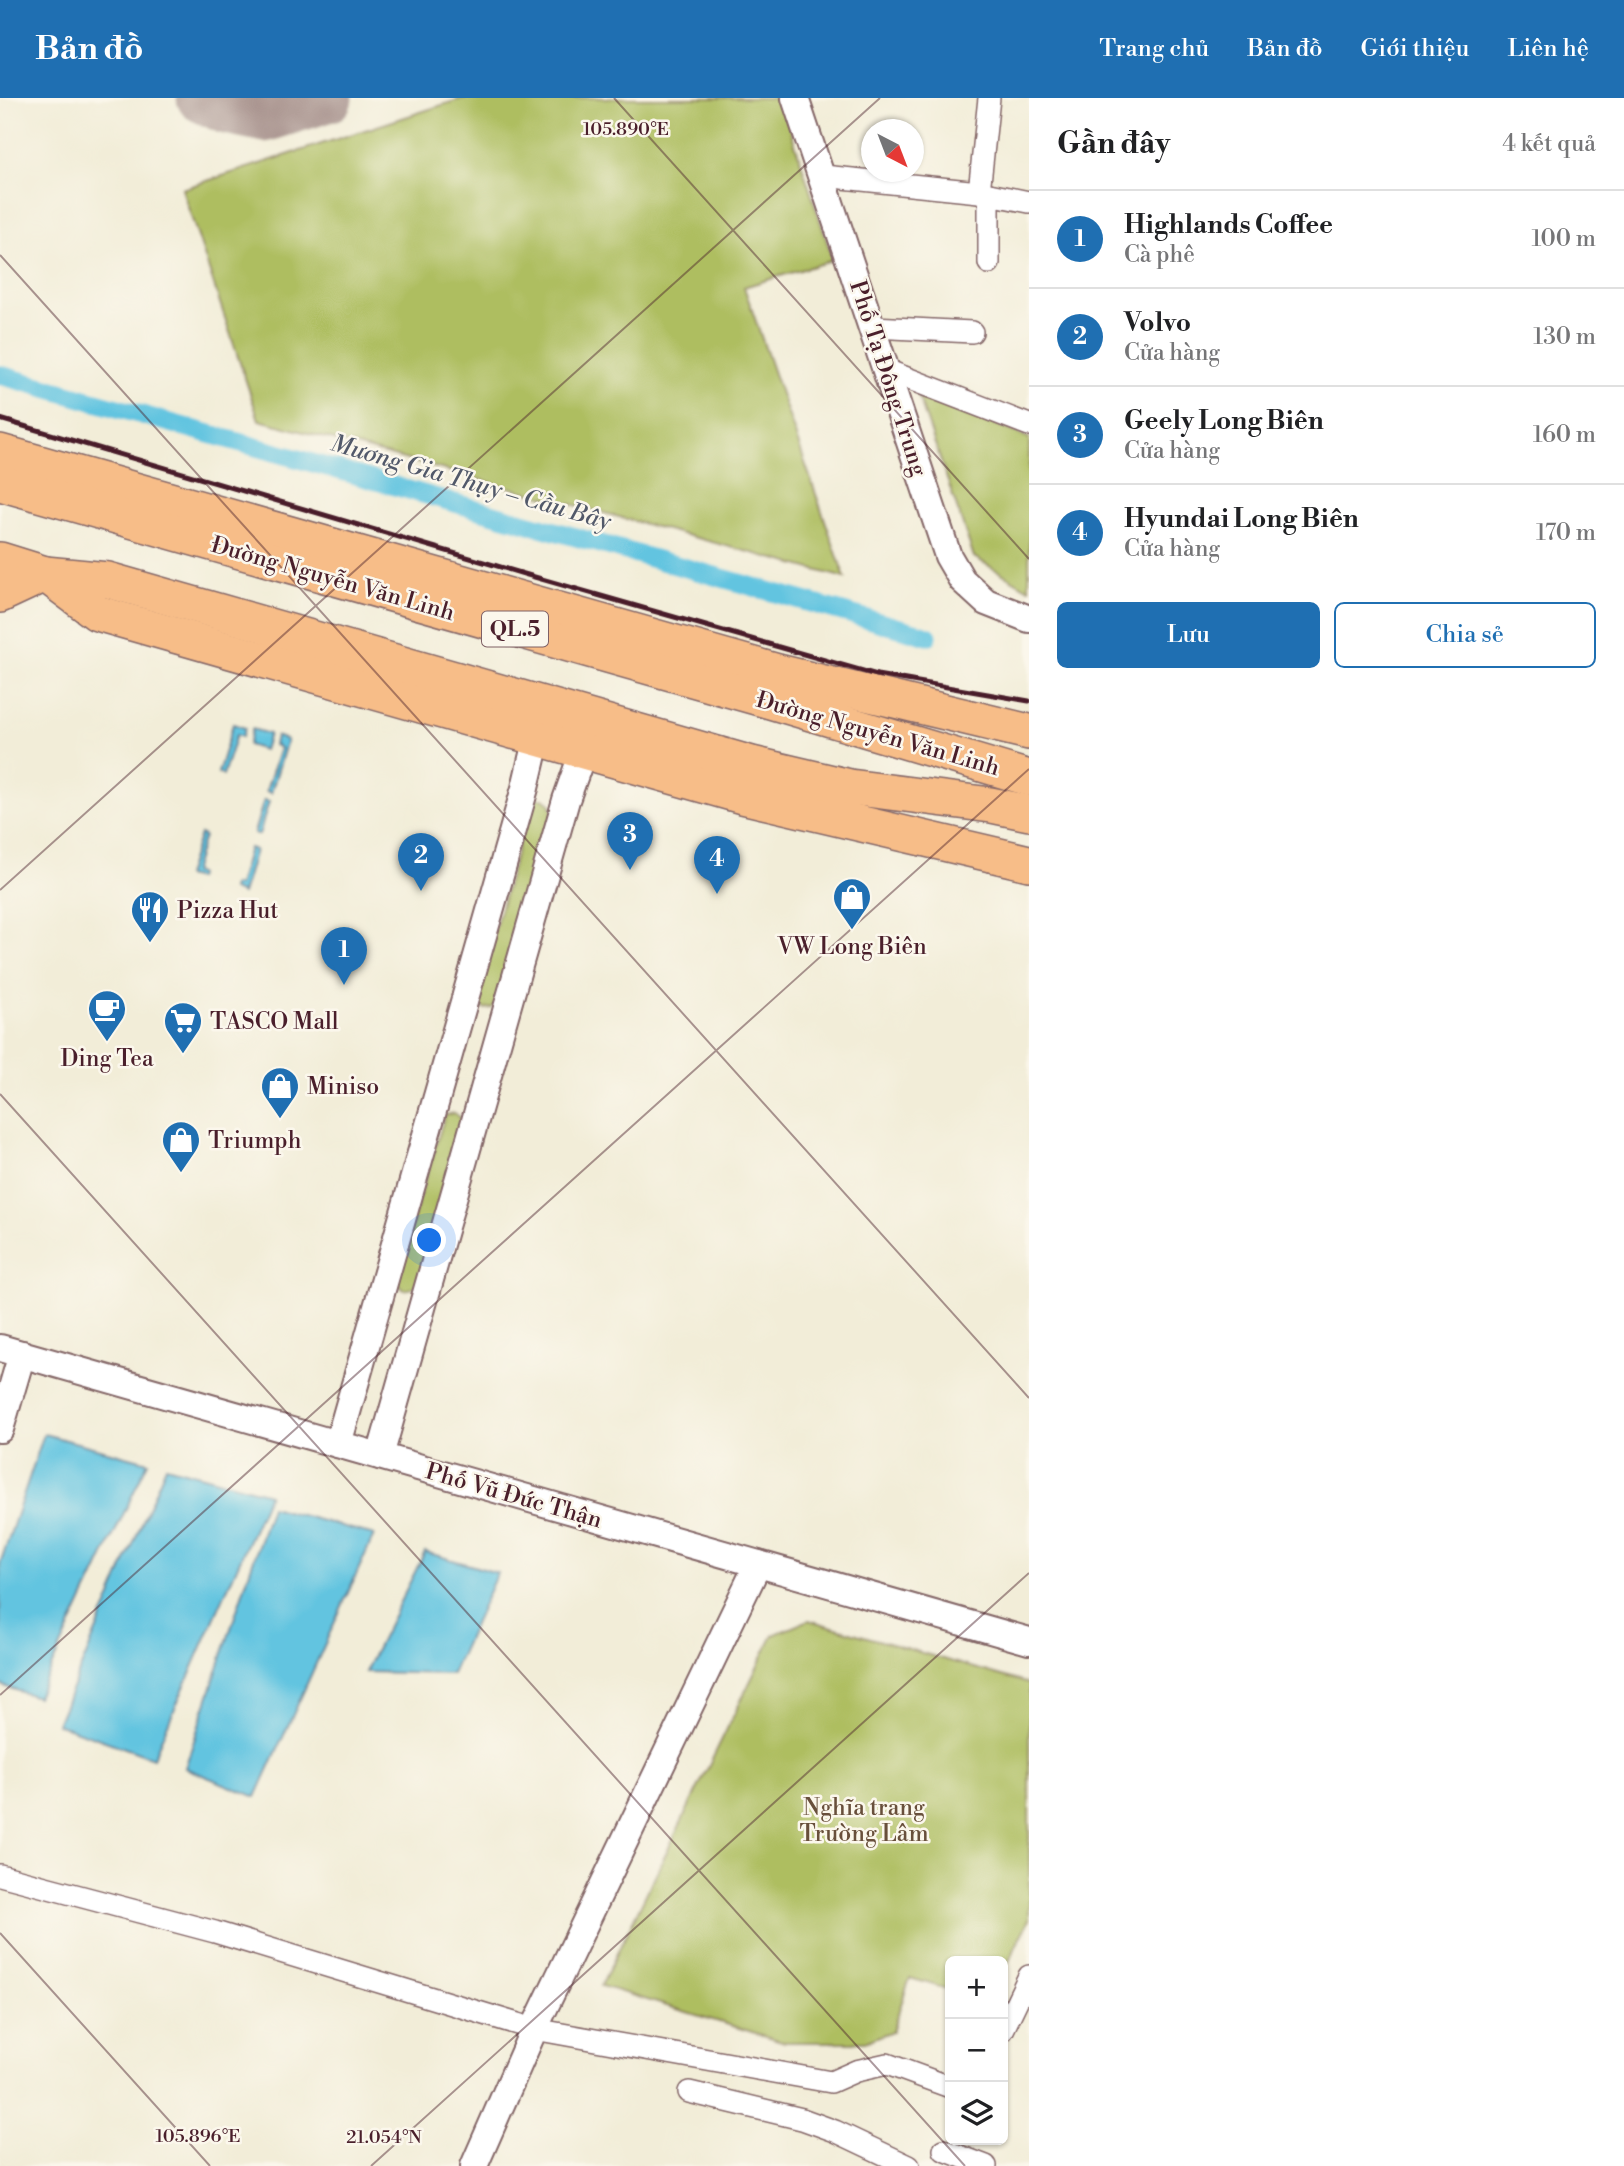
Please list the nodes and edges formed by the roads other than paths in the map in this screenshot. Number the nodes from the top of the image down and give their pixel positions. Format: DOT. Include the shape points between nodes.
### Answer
graph roads {
  1 [pos="795,98"];
  2 [pos="989,98"];
  3 [pos="823,176"];
  4 [pos="984,193"];
  5 [pos="1029,202"];
  6 [pos="989,263"];
  7 [pos="873,327"];
  8 [pos="972,332"];
  9 [pos="886,369"];
  10 [pos="1029,425"];
  11 [pos="0,452"];
  12 [pos="0,483"];
  13 [pos="325,559"];
  14 [pos="0,560"];
  15 [pos="45,574"];
  16 [pos="0,595"];
  17 [pos="1029,619"];
  18 [pos="541,721"];
  19 [pos="1029,732"];
  20 [pos="590,735"];
  21 [pos="1029,778"];
  22 [pos="850,787"];
  23 [pos="1029,813"];
  24 [pos="985,854"];
  25 [pos="1029,863"];
  26 [pos="448,1058"];
  27 [pos="490,1068"];
  28 [pos="11,1351"];
  29 [pos="0,1429"];
  30 [pos="338,1444"];
  31 [pos="380,1456"];
  32 [pos="758,1564"];
  33 [pos="1029,1642"];
  34 [pos="0,1875"];
  35 [pos="1029,1976"];
  36 [pos="1021,2008"];
  37 [pos="1008,2025"];
  38 [pos="534,2029"];
  39 [pos="945,2085"];
  40 [pos="689,2092"];
  41 [pos="943,2152"];
  42 [pos="474,2166"];
  43 [pos="909,2166"];
  44 [pos="986,2166"];
  1 -- 3 [label="street, Phố Tạ Đông Trung"];
  2 -- 4 [label="street"];
  3 -- 4 [label="street"];
  3 -- 7 [label="street, Phố Tạ Đông Trung"];
  4 -- 5 [label="street"];
  4 -- 6 [label="street"];
  7 -- 8 [label="street"];
  7 -- 9 [label="street, Phố Tạ Đông Trung"];
  9 -- 10 [label="street"];
  9 -- 17 [label="street, Phố Tạ Đông Trung" via="948,556 962,580 986,602"];
  11 -- 13 [label="highway, Đường Nguyễn Văn Linh / QL.5"];
  12 -- 13 [label="highway, Đường Nguyễn Văn Linh / QL.5"];
  13 -- 19 [label="highway, Đường Nguyễn Văn Linh / QL.5"];
  13 -- 21 [label="highway, Đường Nguyễn Văn Linh / QL.5" via="756,697"];
  14 -- 15 [label="highway, Đường Nguyễn Văn Linh"];
  15 -- 16 [label="highway"];
  15 -- 18 [label="highway, Đường Nguyễn Văn Linh" via="97,613"];
  18 -- 20 [label="highway, Đường Nguyễn Văn Linh"];
  18 -- 26 [label="street"];
  20 -- 22 [label="highway, Đường Nguyễn Văn Linh"];
  20 -- 24 [label="highway, Đường Nguyễn Văn Linh" via="743,796"];
  20 -- 27 [label="street" via="566,800"];
  22 -- 23 [label="highway, Đường Nguyễn Văn Linh"];
  22 -- 24 [label="highway"];
  24 -- 25 [label="highway, Đường Nguyễn Văn Linh"];
  26 -- 27 [label="street"];
  26 -- 30 [label="street"];
  27 -- 31 [label="street"];
  28 -- 29 [label="street"];
  28 -- 30 [label="street, Phố Vũ Đức Thận"];
  30 -- 31 [label="street, Phố Vũ Đức Thận"];
  31 -- 32 [label="street, Phố Vũ Đức Thận"];
  32 -- 33 [label="street, Phố Vũ Đức Thận"];
  32 -- 38 [label="street"];
  34 -- 38 [label="street" via="215,1932"];
  35 -- 36 [label="street"];
  36 -- 37 [label="street"];
  38 -- 39 [label="street" via="831,2082 887,2064"];
  38 -- 42 [label="street"];
  40 -- 43 [label="street" via="811,2122"];
  41 -- 44 [label="street"];
}
